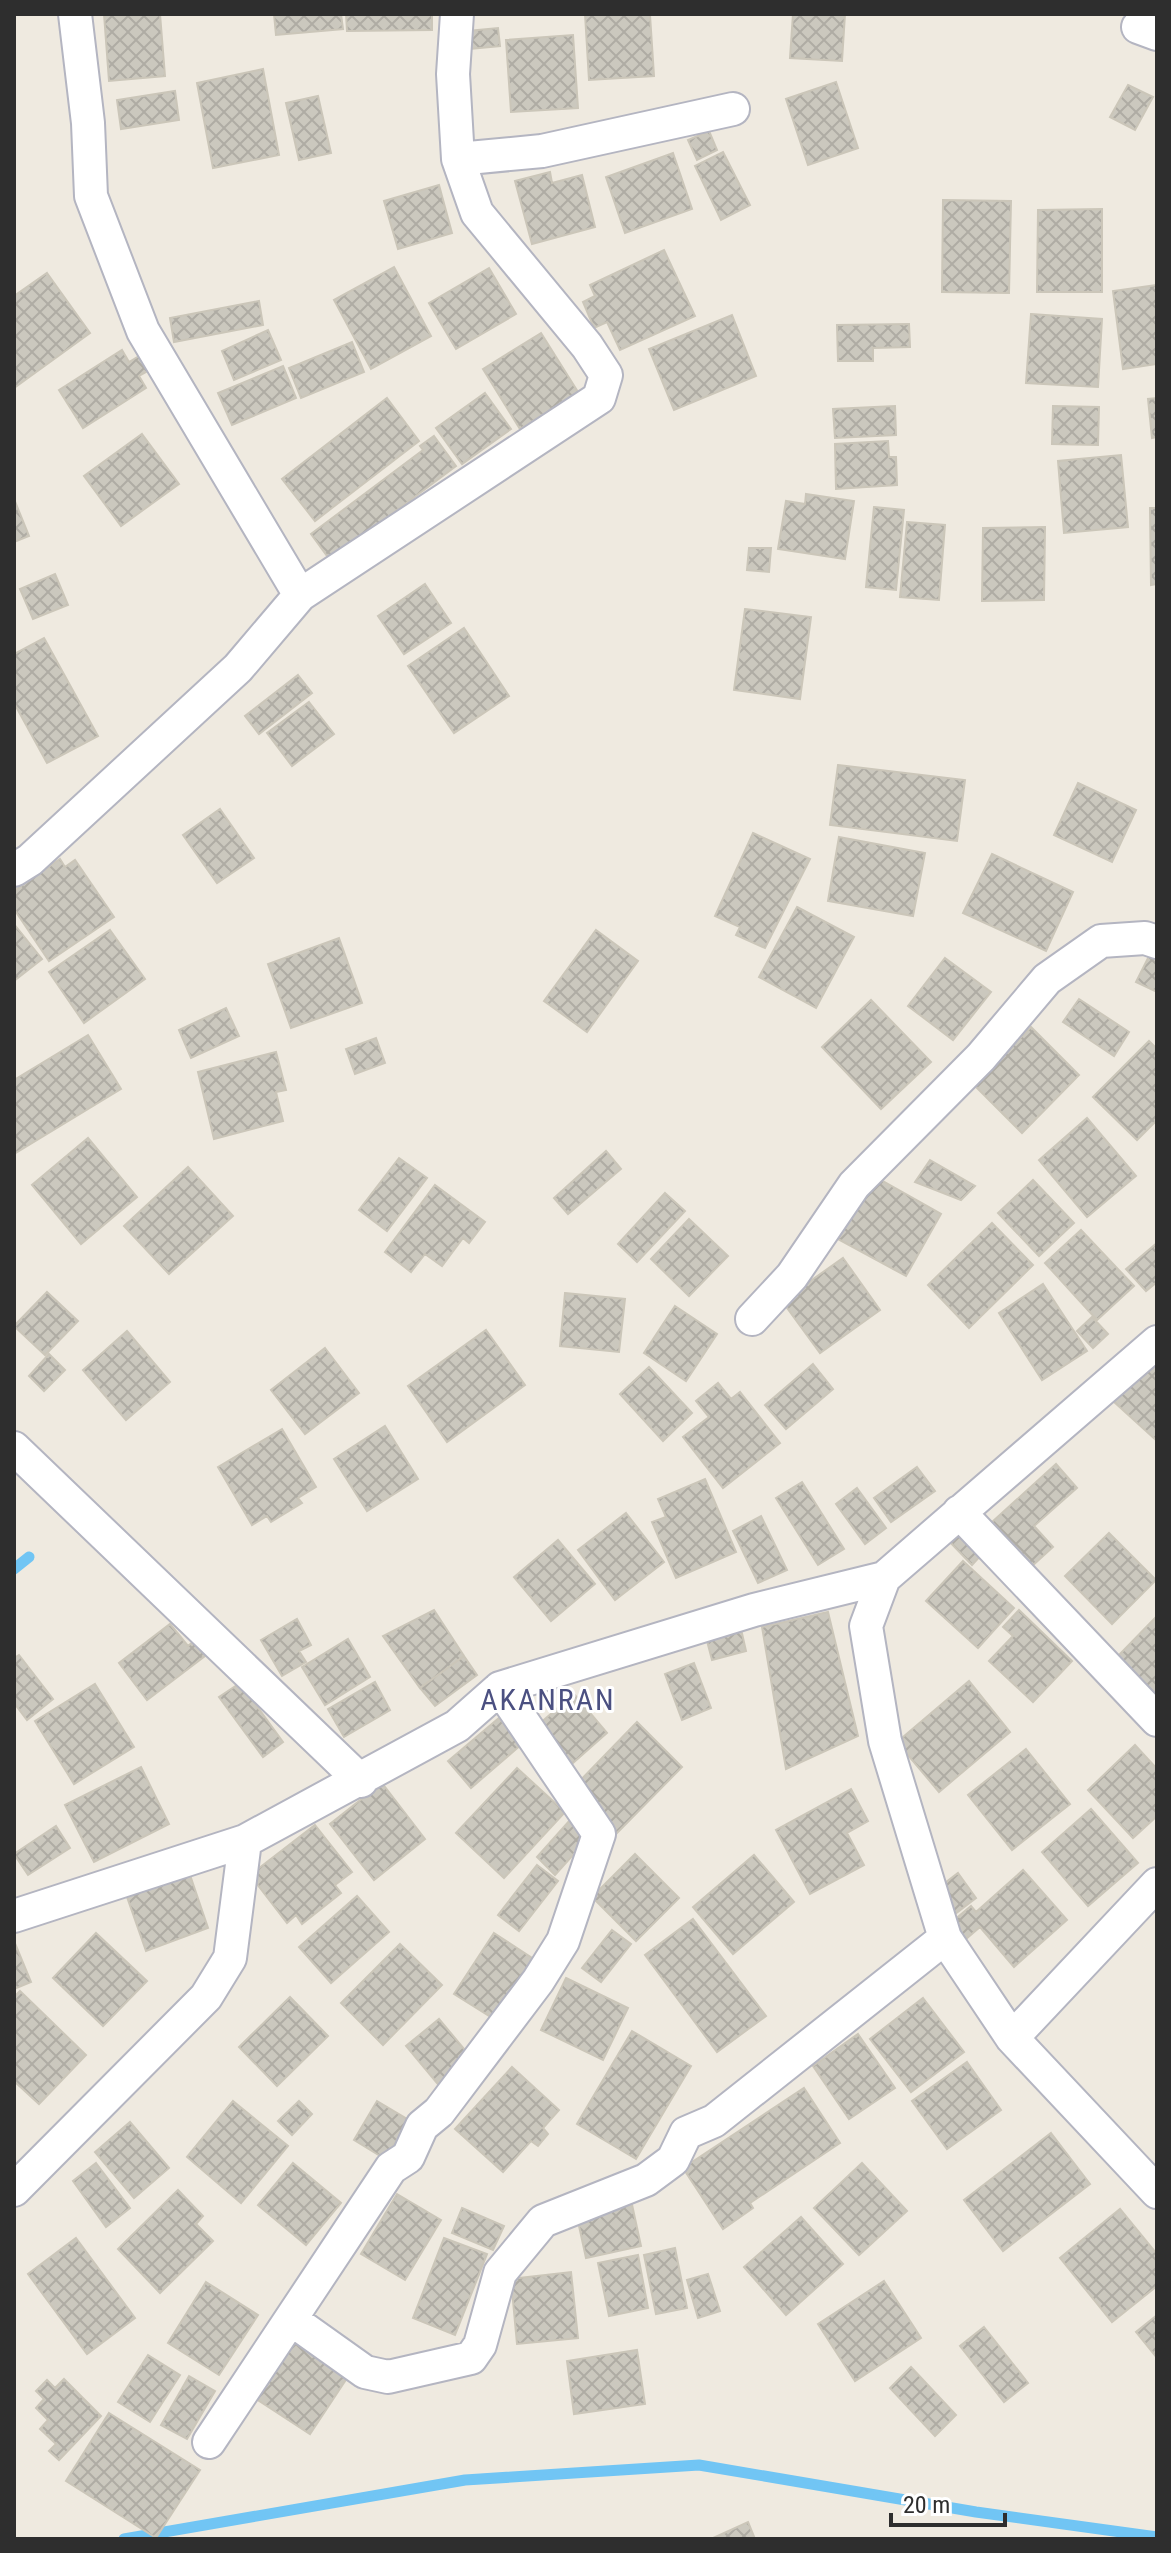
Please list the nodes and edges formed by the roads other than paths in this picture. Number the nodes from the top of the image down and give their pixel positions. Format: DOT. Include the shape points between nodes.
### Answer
graph roads {
  1 [pos="75,14"];
  2 [pos="457,14"];
  3 [pos="733,109"];
  4 [pos="458,159"];
  5 [pos="300,595"];
  6 [pos="14,870"];
  7 [pos="1157,942"];
  8 [pos="752,1319"];
  9 [pos="1157,1342"];
  10 [pos="14,1448"];
  11 [pos="959,1512"];
  12 [pos="884,1578"];
  13 [pos="500,1688"];
  14 [pos="1157,1720"];
  15 [pos="361,1781"];
  16 [pos="245,1841"];
  17 [pos="1157,1884"];
  18 [pos="14,1916"];
  19 [pos="945,1938"];
  20 [pos="1012,2038"];
  21 [pos="14,2190"];
  22 [pos="1157,2192"];
  23 [pos="292,2320"];
  24 [pos="209,2442"];
  1 -- 5 [label="street" via="91,196 143,331"];
  2 -- 4 [label="street" via="453,74"];
  3 -- 4 [label="street" via="542,151"];
  4 -- 5 [label="street" via="477,213 606,375 599,398"];
  5 -- 6 [label="street" via="238,668"];
  7 -- 8 [label="street" via="1101,941 1047,979 981,1057 854,1185 792,1276"];
  9 -- 11 [label="street"];
  10 -- 15 [label="street"];
  11 -- 12 [label="street"];
  11 -- 14 [label="street"];
  12 -- 13 [label="street" via="754,1610"];
  12 -- 19 [label="street" via="866,1626 885,1741"];
  13 -- 15 [label="street" via="457,1726"];
  13 -- 23 [label="street" via="599,1834 563,1941 538,1981 439,2112 422,2126 408,2157 391,2168"];
  15 -- 16 [label="street"];
  16 -- 18 [label="street"];
  16 -- 21 [label="street" via="230,1958 206,1997"];
  17 -- 20 [label="street"];
  19 -- 20 [label="street"];
  19 -- 23 [label="street" via="714,2121 686,2133 673,2160 646,2180 543,2221 500,2273 480,2345 471,2358 388,2377 365,2372"];
  20 -- 22 [label="street"];
  23 -- 24 [label="street"];
}
